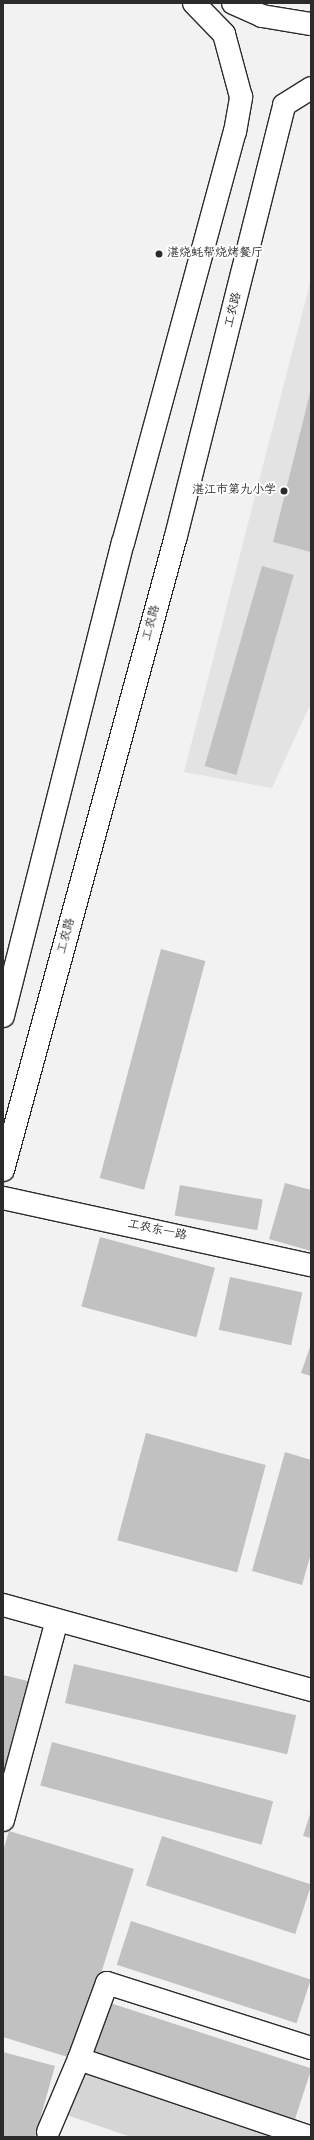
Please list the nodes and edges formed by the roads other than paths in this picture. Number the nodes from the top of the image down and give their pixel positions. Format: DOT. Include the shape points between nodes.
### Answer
graph roads {
  1 [pos="194,3"];
  2 [pos="233,3"];
  3 [pos="311,24"];
  4 [pos="311,88"];
  5 [pos="3,1016"];
  6 [pos="3,1170"];
  7 [pos="3,1198"];
  8 [pos="311,1265"];
  9 [pos="3,1605"];
  10 [pos="57,1620"];
  11 [pos="311,1690"];
  12 [pos="3,1820"];
  13 [pos="311,2048"];
  14 [pos="79,2059"];
  15 [pos="53,2135"];
  16 [pos="310,2137"];
  1 -- 5 [label="street" via="224,34 241,97 235,132 123,543"];
  2 -- 3 [label="street" via="262,16"];
  4 -- 6 [label="street, 工农路" via="284,105 176,536"];
  7 -- 8 [label="street, 工农东一路"];
  9 -- 10 [label="street"];
  10 -- 11 [label="street"];
  10 -- 12 [label="street"];
  13 -- 14 [label="street" via="107,1983"];
  14 -- 15 [label="street"];
  14 -- 16 [label="street"];
}
